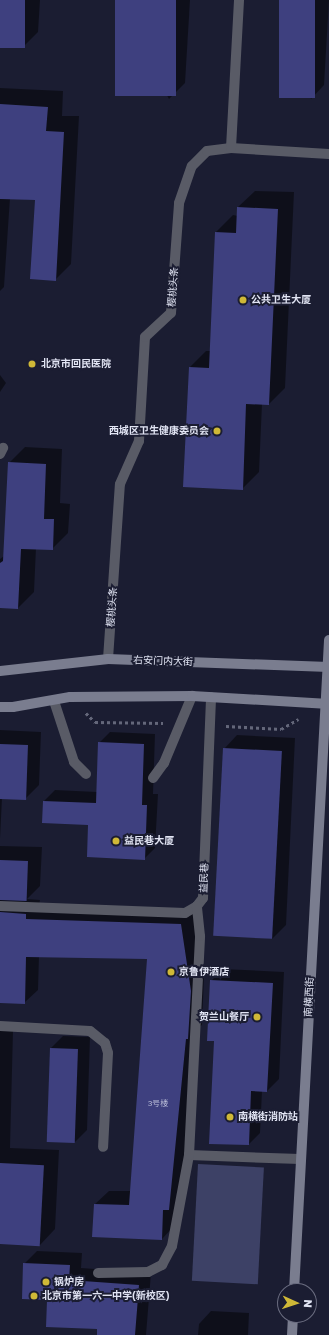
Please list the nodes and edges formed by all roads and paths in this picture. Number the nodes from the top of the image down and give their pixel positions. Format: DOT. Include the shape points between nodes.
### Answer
graph roads {
  1 [pos="239,0"];
  2 [pos="231,148"];
  3 [pos="329,154"];
  4 [pos="329,640"];
  5 [pos="108,659"];
  6 [pos="328,667"];
  7 [pos="0,671"];
  8 [pos="192,696"];
  9 [pos="211,697"];
  10 [pos="54,701"];
  11 [pos="328,703"];
  12 [pos="0,707"];
  13 [pos="86,774"];
  14 [pos="153,778"];
  15 [pos="0,906"];
  16 [pos="197,906"];
  17 [pos="0,1026"];
  18 [pos="103,1147"];
  19 [pos="189,1155"];
  20 [pos="300,1159"];
  21 [pos="98,1273"];
  22 [pos="294,1283"];
  23 [pos="292,1323"];
  24 [pos="292,1335"];
  1 -- 2 [label="street"];
  2 -- 3 [label="street, 樱桃头条"];
  2 -- 5 [label="street, 樱桃头条" via="208,151 192,166 179,203 171,313 145,337 139,441 120,484"];
  4 -- 6 [label="main road, 南横西街"];
  5 -- 6 [label="main road, 右安门内大街"];
  5 -- 7 [label="main road, 右安门内大街"];
  6 -- 11 [label="main road, 南横西街"];
  8 -- 9 [label="main road"];
  8 -- 10 [label="main road" via="70,697"];
  8 -- 14 [label="street" via="164,763"];
  9 -- 11 [label="main road"];
  9 -- 16 [label="street, 益民巷" via="203,898"];
  10 -- 12 [label="main road"];
  10 -- 13 [label="street" via="74,762"];
  11 -- 20 [label="main road, 南横西街"];
  15 -- 16 [label="street, 益民巷" via="185,913"];
  16 -- 19 [label="street" via="200,936"];
  17 -- 18 [label="street" via="90,1031 105,1043 108,1053"];
  19 -- 20 [label="street"];
  19 -- 21 [label="street" via="172,1246 162,1265 148,1272"];
  20 -- 22 [label="main road, 南横西街"];
  23 -- 24 [label="main road"];
}
